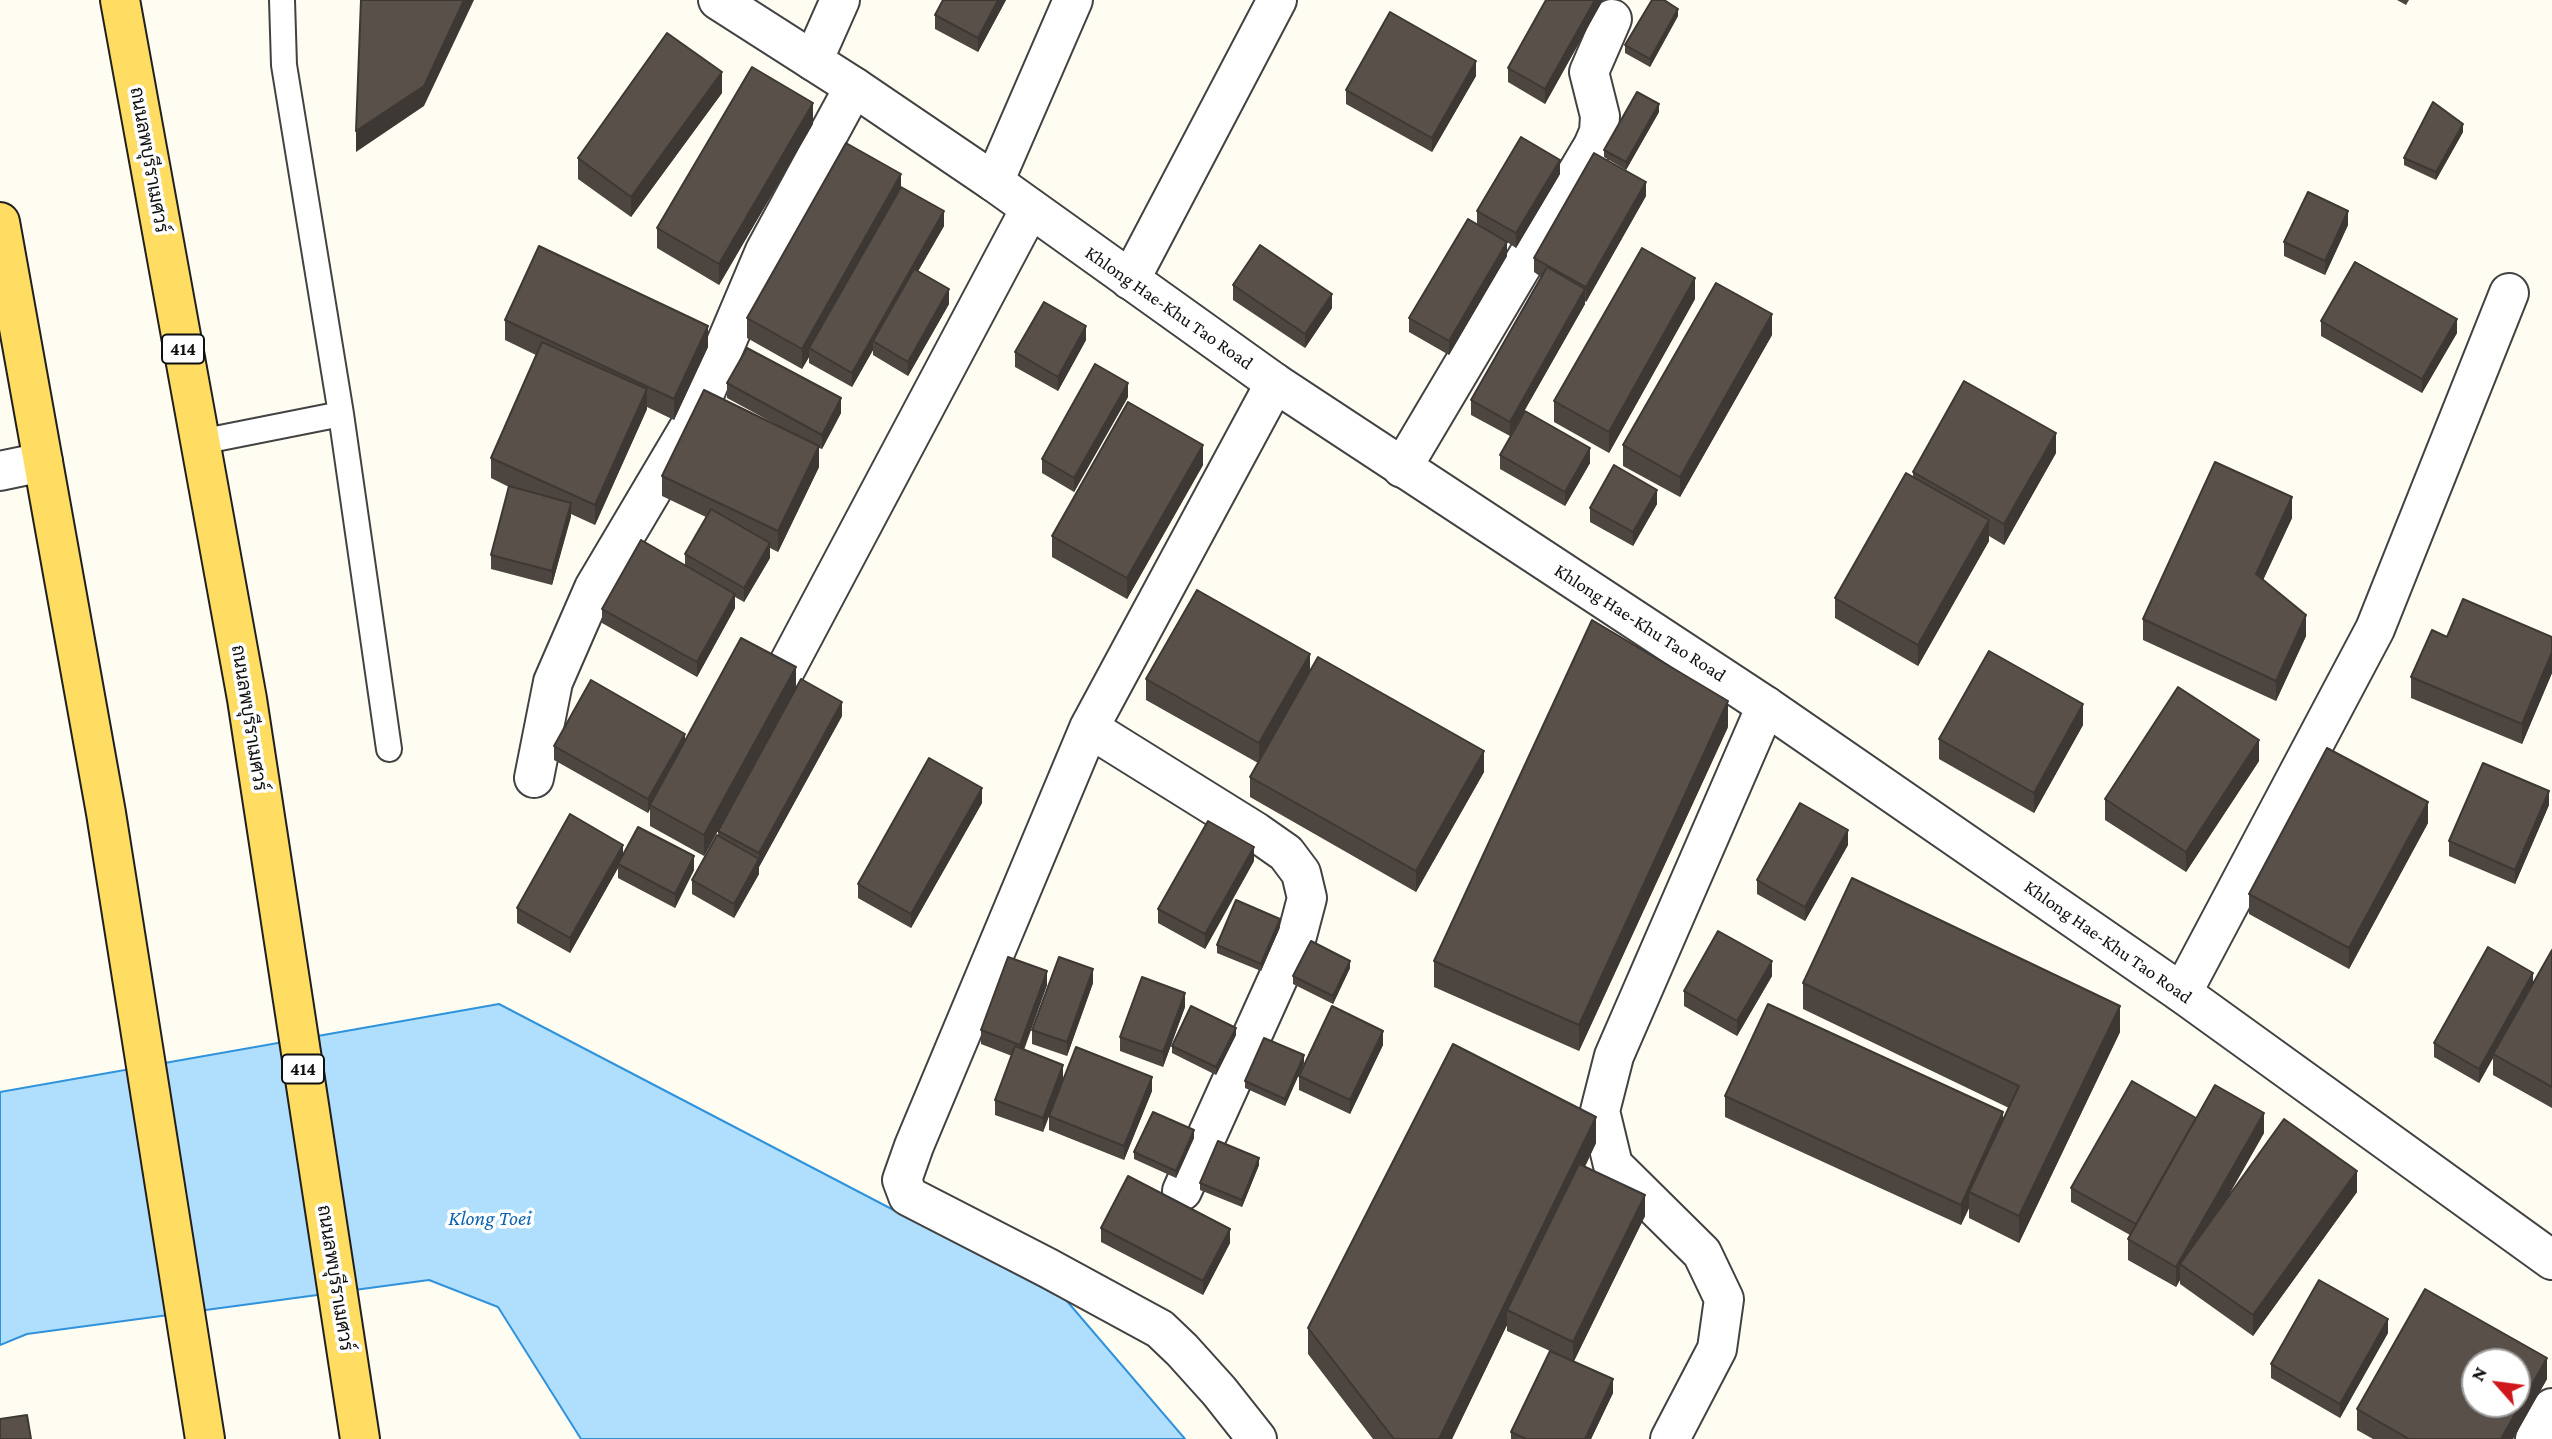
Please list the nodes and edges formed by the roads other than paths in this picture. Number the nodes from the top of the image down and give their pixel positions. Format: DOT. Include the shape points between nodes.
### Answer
graph roads {
  1 [pos="120,0"];
  2 [pos="282,0"];
  3 [pos="718,0"];
  4 [pos="840,0"];
  5 [pos="1073,0"];
  6 [pos="1277,0"];
  7 [pos="1612,19"];
  8 [pos="813,61"];
  9 [pos="854,86"];
  10 [pos="995,182"];
  11 [pos="1030,209"];
  12 [pos="0,222"];
  13 [pos="1130,280"];
  14 [pos="2509,293"];
  15 [pos="1275,383"];
  16 [pos="341,414"];
  17 [pos="200,442"];
  18 [pos="43,462"];
  19 [pos="1402,468"];
  20 [pos="0,471"];
  21 [pos="782,676"];
  22 [pos="1766,706"];
  23 [pos="1089,728"];
  24 [pos="389,749"];
  25 [pos="534,778"];
  26 [pos="2182,993"];
  27 [pos="1182,1191"];
  28 [pos="2550,1254"];
  29 [pos="2552,1408"];
  30 [pos="205,1439"];
  31 [pos="360,1439"];
  32 [pos="1258,1439"];
  33 [pos="1670,1439"];
  34 [pos="2535,1439"];
  1 -- 17 [label="main road, ถนนลพบุรีราเมศวร์ / 414"];
  2 -- 16 [label="lane" via="284,65"];
  3 -- 8 [label="street, Khlong Hae-Khu Tao Road"];
  4 -- 8 [label="street"];
  5 -- 10 [label="street"];
  6 -- 13 [label="street"];
  7 -- 19 [label="street" via="1589,72 1600,116 1593,146"];
  8 -- 9 [label="street, Khlong Hae-Khu Tao Road"];
  9 -- 10 [label="street, Khlong Hae-Khu Tao Road"];
  9 -- 25 [label="street" via="765,251 693,421 594,588 553,682"];
  10 -- 11 [label="street, Khlong Hae-Khu Tao Road"];
  11 -- 13 [label="street, Khlong Hae-Khu Tao Road"];
  11 -- 21 [label="street"];
  12 -- 18 [label="main road"];
  13 -- 15 [label="street, Khlong Hae-Khu Tao Road"];
  14 -- 26 [label="street" via="2375,629"];
  15 -- 19 [label="street, Khlong Hae-Khu Tao Road"];
  15 -- 23 [label="street"];
  16 -- 17 [label="lane"];
  16 -- 24 [label="lane"];
  17 -- 31 [label="main road, ถนนลพบุรีราเมศวร์ / 414" via="247,699"];
  18 -- 20 [label="street"];
  18 -- 30 [label="main road" via="106,813"];
  19 -- 22 [label="street, Khlong Hae-Khu Tao Road"];
  22 -- 26 [label="street, Khlong Hae-Khu Tao Road"];
  22 -- 33 [label="street" via="1614,1056 1600,1111 1613,1165 1702,1253 1724,1299 1717,1349"];
  23 -- 27 [label="street" via="1286,853 1301,873 1307,898 1297,936"];
  23 -- 32 [label="street" via="914,1146 903,1186 908,1196 1160,1329"];
  26 -- 28 [label="street, Khlong Hae-Khu Tao Road"];
  29 -- 34 [label="street"];
}
